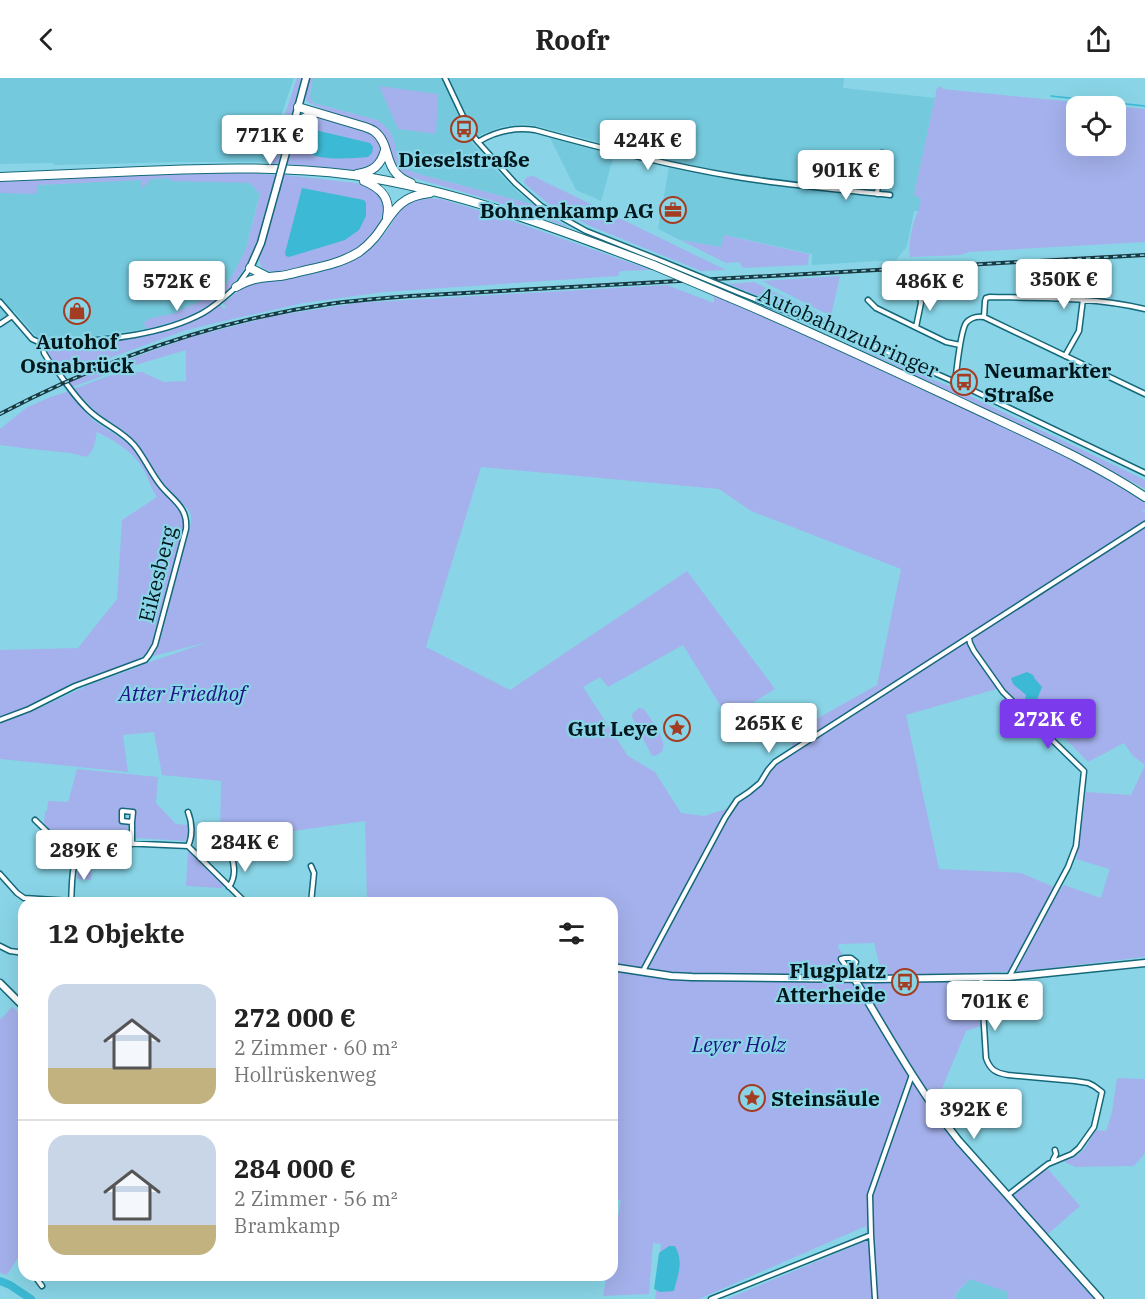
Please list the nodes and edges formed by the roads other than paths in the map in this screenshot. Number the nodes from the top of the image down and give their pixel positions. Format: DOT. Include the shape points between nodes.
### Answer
graph roads {
  1 [pos="306,78"];
  2 [pos="445,78"];
  3 [pos="298,107"];
  4 [pos="317,113"];
  5 [pos="290,135"];
  6 [pos="478,142"];
  7 [pos="385,150"];
  8 [pos="882,153"];
  9 [pos="352,175"];
  10 [pos="0,177"];
  11 [pos="438,192"];
  12 [pos="877,194"];
  13 [pos="890,195"];
  14 [pos="387,221"];
  15 [pos="250,268"];
  16 [pos="267,277"];
  17 [pos="236,286"];
  18 [pos="920,296"];
  19 [pos="1083,299"];
  20 [pos="868,300"];
  21 [pos="0,302"];
  22 [pos="1145,309"];
  23 [pos="12,316"];
  24 [pos="984,317"];
  25 [pos="0,324"];
  26 [pos="916,327"];
  27 [pos="43,344"];
  28 [pos="960,345"];
  29 [pos="1065,356"];
  30 [pos="955,382"];
  31 [pos="1145,394"];
  32 [pos="1145,473"];
  33 [pos="1145,497"];
  34 [pos="1145,524"];
  35 [pos="969,638"];
  36 [pos="0,720"];
  37 [pos="188,812"];
  38 [pos="35,820"];
  39 [pos="132,822"];
  40 [pos="132,844"];
  41 [pos="188,846"];
  42 [pos="231,855"];
  43 [pos="76,857"];
  44 [pos="311,866"];
  45 [pos="0,874"];
  46 [pos="230,887"];
  47 [pos="23,897"];
  48 [pos="72,897"];
  49 [pos="240,897"];
  50 [pos="312,897"];
  51 [pos="0,946"];
  52 [pos="18,952"];
  53 [pos="1145,963"];
  54 [pos="618,968"];
  55 [pos="644,969"];
  56 [pos="853,976"];
  57 [pos="981,977"];
  58 [pos="1009,977"];
  59 [pos="0,983"];
  60 [pos="18,1001"];
  61 [pos="912,1074"];
  62 [pos="1054,1150"];
  63 [pos="1052,1161"];
  64 [pos="1008,1195"];
  65 [pos="871,1234"];
  66 [pos="38,1281"];
  67 [pos="42,1286"];
  68 [pos="1097,1298"];
  69 [pos="711,1299"];
  70 [pos="875,1299"];
  1 -- 3 [label="street"];
  2 -- 6 [label="street"];
  3 -- 4 [label="highway"];
  3 -- 5 [label="street"];
  4 -- 5 [label="highway" via="304,118"];
  4 -- 7 [label="highway" via="374,131"];
  5 -- 15 [label="street, bridge" via="261,243"];
  6 -- 12 [label="street" via="505,130 523,128 660,163 743,178"];
  6 -- 30 [label="street, bridge" via="541,206 586,231"];
  7 -- 9 [label="highway" via="373,170"];
  7 -- 11 [label="highway" via="399,176"];
  8 -- 12 [label="street"];
  9 -- 10 [label="highway" via="235,169"];
  9 -- 11 [label="highway"];
  9 -- 14 [label="highway" via="380,189 388,203"];
  11 -- 14 [label="highway" via="407,198"];
  11 -- 33 [label="highway, Autobahnzubringer, bridge" via="548,226 731,298 1013,427"];
  12 -- 13 [label="street"];
  14 -- 16 [label="highway" via="370,242 348,259"];
  15 -- 16 [label="highway"];
  15 -- 17 [label="street"];
  16 -- 17 [label="highway"];
  17 -- 27 [label="street" via="214,306 173,325 118,337"];
  18 -- 26 [label="street"];
  19 -- 22 [label="street"];
  19 -- 24 [label="street" via="990,297 985,301"];
  19 -- 29 [label="street" via="1078,330"];
  20 -- 26 [label="street" via="876,308"];
  21 -- 23 [label="street, Eikesberg"];
  23 -- 25 [label="street"];
  23 -- 27 [label="street, Eikesberg" via="32,339"];
  24 -- 28 [label="street" via="973,317 965,324"];
  24 -- 29 [label="street"];
  26 -- 28 [label="street"];
  27 -- 36 [label="street, Eikesberg" via="45,355 87,409 135,445 154,477 183,509 187,522 149,656"];
  28 -- 30 [label="street"];
  29 -- 31 [label="street"];
  30 -- 32 [label="street"];
  34 -- 35 [label="street"];
  35 -- 55 [label="street" via="777,760 760,783 737,800"];
  35 -- 58 [label="street" via="1003,692 1084,771 1074,854"];
  37 -- 41 [label="street"];
  38 -- 43 [label="street"];
  39 -- 39 [label="street" via="122,821 123,811 133,812"];
  39 -- 40 [label="street"];
  40 -- 41 [label="street"];
  40 -- 43 [label="street" via="91,843 81,848"];
  41 -- 46 [label="street"];
  42 -- 46 [label="street" via="234,865"];
  43 -- 48 [label="street"];
  44 -- 50 [label="street"];
  45 -- 47 [label="street"];
  46 -- 49 [label="street"];
  51 -- 52 [label="street"];
  53 -- 58 [label="street"];
  54 -- 56 [label="street" via="692,977"];
  56 -- 56 [label="street" via="841,959 856,962"];
  56 -- 57 [label="street"];
  56 -- 61 [label="street"];
  57 -- 58 [label="street"];
  57 -- 63 [label="street" via="986,1058 992,1069 1000,1074 1075,1080 1102,1092 1094,1127 1084,1142 1072,1154"];
  59 -- 60 [label="street"];
  61 -- 64 [label="street" via="959,1142"];
  61 -- 65 [label="street" via="870,1195"];
  62 -- 63 [label="street"];
  63 -- 64 [label="street"];
  64 -- 68 [label="street"];
  65 -- 69 [label="street"];
  65 -- 70 [label="street"];
  66 -- 67 [label="street"];
}
